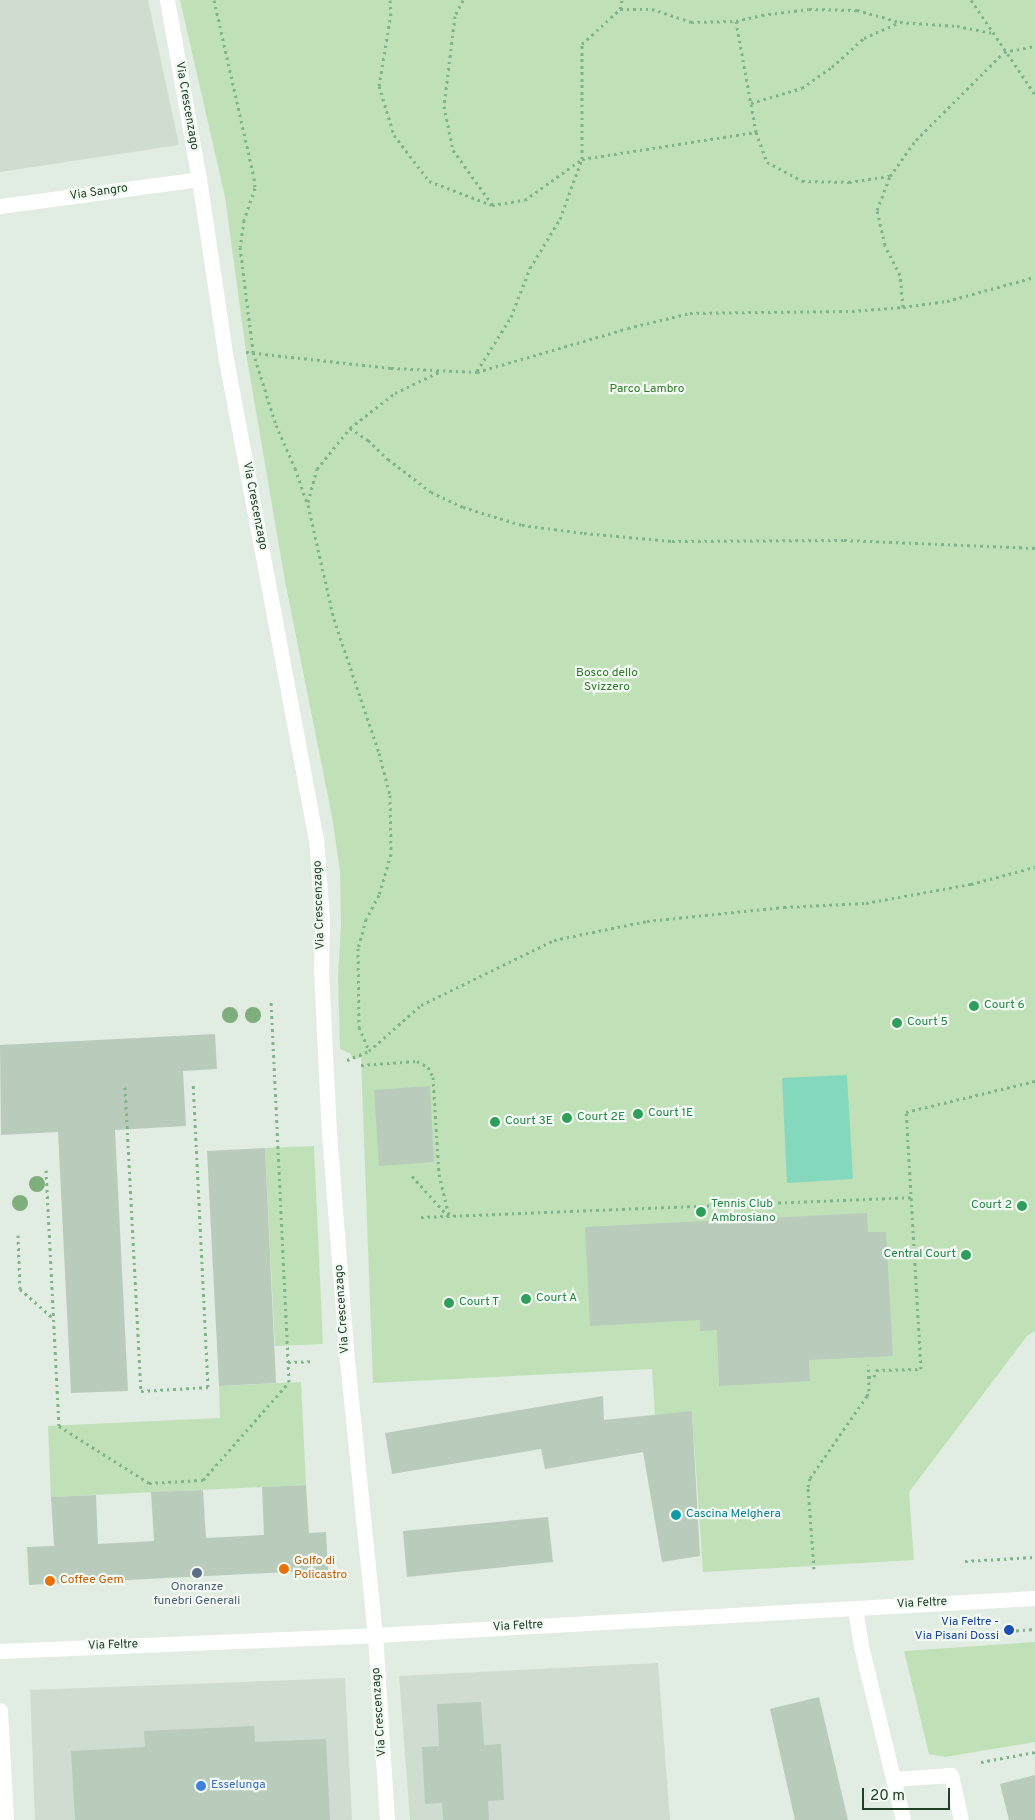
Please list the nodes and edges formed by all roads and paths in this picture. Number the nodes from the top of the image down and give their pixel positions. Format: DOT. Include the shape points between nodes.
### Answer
graph roads {
  1 [pos="167,0"];
  2 [pos="214,0"];
  3 [pos="390,0"];
  4 [pos="463,0"];
  5 [pos="622,0"];
  6 [pos="971,0"];
  7 [pos="620,8"];
  8 [pos="736,21"];
  9 [pos="900,22"];
  10 [pos="992,33"];
  11 [pos="1035,46"];
  12 [pos="1004,52"];
  13 [pos="1035,94"];
  14 [pos="751,104"];
  15 [pos="756,132"];
  16 [pos="582,159"];
  17 [pos="890,176"];
  18 [pos="199,179"];
  19 [pos="492,205"];
  20 [pos="0,206"];
  21 [pos="1035,277"];
  22 [pos="902,306"];
  23 [pos="253,352"];
  24 [pos="225,354"];
  25 [pos="443,370"];
  26 [pos="477,372"];
  27 [pos="350,428"];
  28 [pos="308,505"];
  29 [pos="1035,548"];
  30 [pos="1035,867"];
  31 [pos="271,1000"];
  32 [pos="370,1051"];
  33 [pos="361,1065"];
  34 [pos="327,1076"];
  35 [pos="1035,1081"];
  36 [pos="193,1083"];
  37 [pos="125,1087"];
  38 [pos="46,1170"];
  39 [pos="412,1176"];
  40 [pos="911,1197"];
  41 [pos="448,1216"];
  42 [pos="421,1217"];
  43 [pos="18,1236"];
  44 [pos="54,1319"];
  45 [pos="288,1362"];
  46 [pos="313,1362"];
  47 [pos="868,1365"];
  48 [pos="868,1378"];
  49 [pos="1035,1558"];
  50 [pos="964,1561"];
  51 [pos="814,1569"];
  52 [pos="1035,1598"];
  53 [pos="855,1608"];
  54 [pos="1035,1629"];
  55 [pos="971,1634"];
  56 [pos="375,1635"];
  57 [pos="0,1651"];
  58 [pos="0,1710"];
  59 [pos="1035,1752"];
  60 [pos="980,1762"];
  61 [pos="893,1779"];
  62 [pos="6,1820"];
  63 [pos="387,1820"];
  64 [pos="903,1820"];
  65 [pos="961,1820"];
  1 -- 18 [label="street, Via Crescenzago"];
  2 -- 23 [label="path" via="254,178 255,188 244,220 240,247"];
  3 -- 19 [label="path" via="391,13 379,86 394,136 429,181"];
  4 -- 19 [label="path" via="455,16 444,106 453,150"];
  5 -- 7 [label="path"];
  6 -- 10 [label="path"];
  7 -- 8 [label="path" via="652,10 690,22"];
  7 -- 16 [label="path" via="582,44"];
  8 -- 9 [label="path" via="809,8 857,10"];
  8 -- 14 [label="path"];
  9 -- 10 [label="path" via="957,26"];
  9 -- 14 [label="path" via="864,38 802,88"];
  10 -- 12 [label="path"];
  11 -- 12 [label="path"];
  12 -- 13 [label="path"];
  12 -- 17 [label="path" via="916,140"];
  14 -- 15 [label="path"];
  15 -- 16 [label="path"];
  15 -- 17 [label="path" via="767,162 802,180 849,182"];
  16 -- 19 [label="path" via="524,200"];
  16 -- 26 [label="path" via="560,219 530,268 511,317"];
  17 -- 22 [label="path" via="877,210 885,244 900,274"];
  18 -- 20 [label="street, Via Sangro"];
  18 -- 24 [label="street, Via Crescenzago"];
  21 -- 22 [label="path" via="947,301"];
  22 -- 26 [label="path" via="852,311 690,313"];
  23 -- 24 [label="path"];
  23 -- 25 [label="path" via="391,368"];
  23 -- 28 [label="path" via="276,425 296,468"];
  24 -- 34 [label="street, Via Crescenzago" via="316,838"];
  25 -- 26 [label="path"];
  25 -- 27 [label="path" via="395,393"];
  27 -- 28 [label="path" via="317,469"];
  27 -- 29 [label="path" via="432,492 470,509 522,525 672,541 844,540"];
  28 -- 32 [label="path" via="334,619 390,794 391,854 358,948 359,1027"];
  30 -- 32 [label="path" via="971,884 866,903 784,907 647,921 554,940 421,1005"];
  31 -- 45 [label="path"];
  32 -- 34 [label="path" via="346,1061"];
  33 -- 41 [label="path" via="417,1061 428,1067 433,1076 439,1174"];
  34 -- 56 [label="street, Via Crescenzago" via="347,1360"];
  35 -- 40 [label="path" via="906,1112"];
  36 -- 37 [label="path" via="208,1387 141,1391"];
  38 -- 44 [label="path"];
  39 -- 41 [label="path"];
  40 -- 41 [label="path"];
  40 -- 48 [label="path" via="921,1369 876,1370 874,1377"];
  41 -- 42 [label="path"];
  43 -- 44 [label="path" via="20,1289"];
  44 -- 45 [label="path" via="59,1426 149,1483 203,1480 289,1382"];
  45 -- 46 [label="path"];
  47 -- 48 [label="path"];
  48 -- 51 [label="path" via="867,1396 810,1478"];
  49 -- 50 [label="path"];
  52 -- 53 [label="street, Via Feltre"];
  53 -- 56 [label="street, Via Feltre"];
  53 -- 61 [label="street"];
  54 -- 55 [label="path"];
  56 -- 57 [label="street, Via Feltre"];
  56 -- 63 [label="street, Via Crescenzago"];
  58 -- 62 [label="street"];
  59 -- 60 [label="path"];
  61 -- 64 [label="street"];
  61 -- 65 [label="street" via="950,1775"];
}
